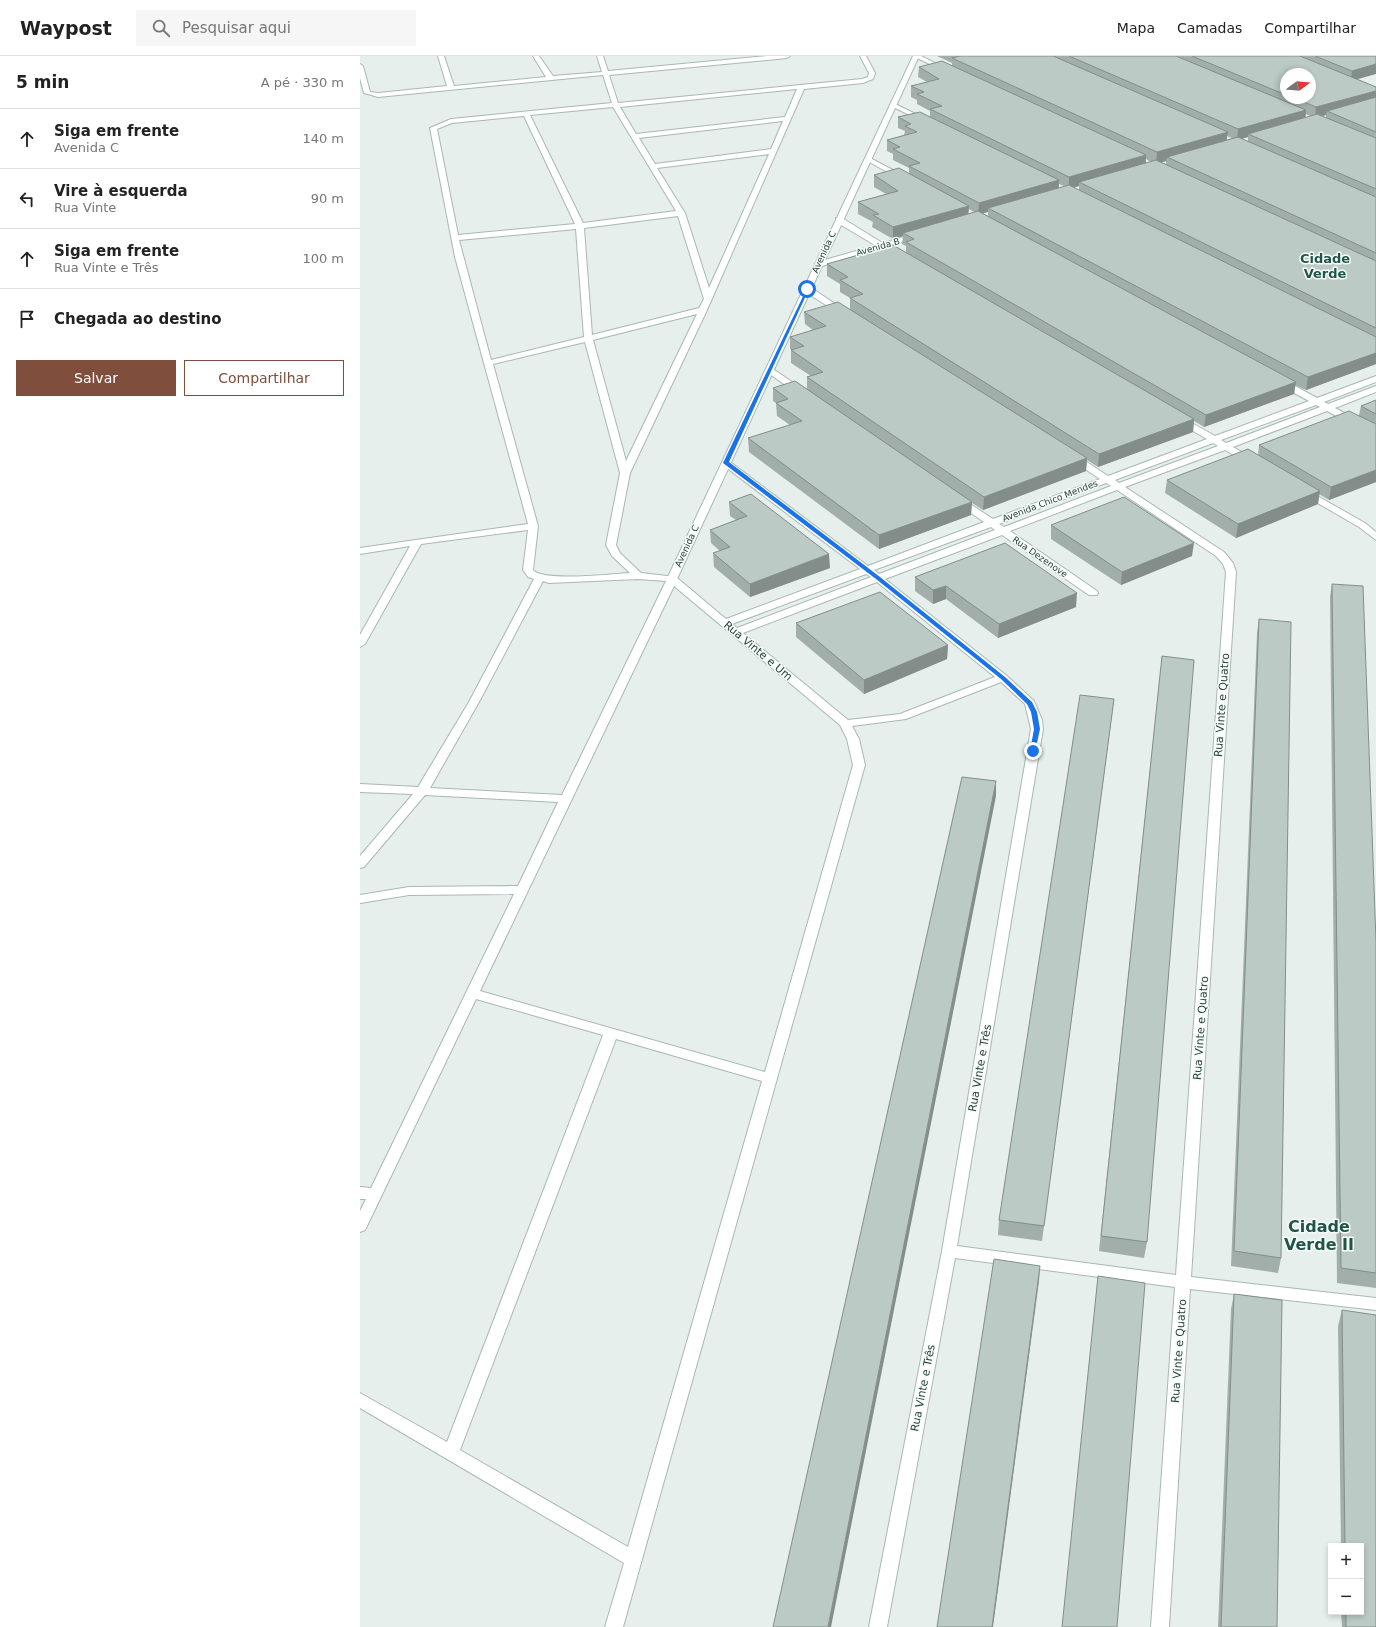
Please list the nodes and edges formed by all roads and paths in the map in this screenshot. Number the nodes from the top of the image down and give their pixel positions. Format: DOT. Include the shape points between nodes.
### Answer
graph roads {
  1 [pos="441,56"];
  2 [pos="536,56"];
  3 [pos="600,56"];
  4 [pos="690,56"];
  5 [pos="781,56"];
  6 [pos="786,56"];
  7 [pos="863,56"];
  8 [pos="916,56"];
  9 [pos="696,65"];
  10 [pos="360,66"];
  11 [pos="952,73"];
  12 [pos="607,74"];
  13 [pos="551,79"];
  14 [pos="451,88"];
  15 [pos="801,88"];
  16 [pos="893,105"];
  17 [pos="616,106"];
  18 [pos="526,114"];
  19 [pos="787,119"];
  20 [pos="935,126"];
  21 [pos="635,136"];
  22 [pos="773,151"];
  23 [pos="868,159"];
  24 [pos="654,166"];
  25 [pos="909,181"];
  26 [pos="681,213"];
  27 [pos="840,220"];
  28 [pos="580,226"];
  29 [pos="927,233"];
  30 [pos="455,238"];
  31 [pos="883,246"];
  32 [pos="904,258"];
  33 [pos="819,264"];
  34 [pos="807,289"];
  35 [pos="708,299"];
  36 [pos="703,310"];
  37 [pos="854,319"];
  38 [pos="588,338"];
  39 [pos="488,363"];
  40 [pos="770,370"];
  41 [pos="1273,378"];
  42 [pos="1376,379"];
  43 [pos="1376,389"];
  44 [pos="809,397"];
  45 [pos="1316,401"];
  46 [pos="1328,408"];
  47 [pos="1172,415"];
  48 [pos="1376,434"];
  49 [pos="1213,440"];
  50 [pos="1225,446"];
  51 [pos="1068,454"];
  52 [pos="726,463"];
  53 [pos="1259,466"];
  54 [pos="625,472"];
  55 [pos="1108,479"];
  56 [pos="1293,486"];
  57 [pos="1119,487"];
  58 [pos="952,496"];
  59 [pos="992,523"];
  60 [pos="533,526"];
  61 [pos="1002,531"];
  62 [pos="1376,537"];
  63 [pos="417,542"];
  64 [pos="360,551"];
  65 [pos="867,570"];
  66 [pos="638,576"];
  67 [pos="878,578"];
  68 [pos="539,579"];
  69 [pos="672,579"];
  70 [pos="1093,593"];
  71 [pos="725,623"];
  72 [pos="736,632"];
  73 [pos="360,644"];
  74 [pos="1003,678"];
  75 [pos="845,723"];
  76 [pos="360,788"];
  77 [pos="422,791"];
  78 [pos="566,799"];
  79 [pos="360,864"];
  80 [pos="522,890"];
  81 [pos="360,899"];
  82 [pos="472,993"];
  83 [pos="611,1033"];
  84 [pos="770,1078"];
  85 [pos="360,1193"];
  86 [pos="375,1194"];
  87 [pos="360,1226"];
  88 [pos="949,1251"];
  89 [pos="1184,1282"];
  90 [pos="1376,1304"];
  91 [pos="360,1400"];
  92 [pos="451,1453"];
  93 [pos="633,1559"];
  94 [pos="614,1627"];
  95 [pos="878,1627"];
  96 [pos="1160,1627"];
  1 -- 14 [label="street"];
  2 -- 13 [label="street"];
  3 -- 12 [label="street"];
  4 -- 9 [label="street"];
  5 -- 6 [label="street"];
  5 -- 9 [label="street"];
  7 -- 15 [label="street" via="872,73 871,78"];
  8 -- 11 [label="street"];
  8 -- 16 [label="street, Avenida C"];
  9 -- 12 [label="street"];
  10 -- 14 [label="street" via="367,93 378,95"];
  12 -- 13 [label="street"];
  12 -- 17 [label="street"];
  13 -- 14 [label="street"];
  15 -- 17 [label="street"];
  15 -- 19 [label="street"];
  16 -- 20 [label="street"];
  16 -- 23 [label="street, Avenida C"];
  17 -- 18 [label="street"];
  17 -- 21 [label="street"];
  18 -- 28 [label="street"];
  18 -- 30 [label="street" via="451,121 433,128"];
  19 -- 21 [label="street"];
  19 -- 22 [label="street"];
  21 -- 24 [label="street"];
  22 -- 24 [label="street"];
  22 -- 35 [label="street"];
  23 -- 25 [label="street"];
  23 -- 27 [label="street, Avenida C"];
  24 -- 26 [label="street"];
  26 -- 28 [label="street"];
  26 -- 35 [label="street"];
  27 -- 31 [label="street"];
  27 -- 33 [label="street, Avenida C"];
  28 -- 30 [label="street"];
  28 -- 38 [label="street"];
  29 -- 31 [label="street, Avenida B"];
  30 -- 39 [label="street"];
  31 -- 32 [label="street"];
  31 -- 33 [label="street, Avenida B"];
  33 -- 34 [label="street, Avenida C"];
  34 -- 37 [label="street"];
  34 -- 40 [label="street, Avenida C"];
  35 -- 36 [label="street"];
  36 -- 38 [label="street"];
  36 -- 54 [label="street"];
  38 -- 39 [label="street"];
  38 -- 54 [label="street"];
  39 -- 60 [label="street"];
  40 -- 44 [label="street"];
  40 -- 52 [label="street, Avenida C"];
  41 -- 45 [label="street"];
  42 -- 45 [label="street, Avenida Chico Mendes"];
  43 -- 46 [label="street, Avenida Chico Mendes"];
  45 -- 46 [label="street"];
  45 -- 49 [label="street, Avenida Chico Mendes"];
  46 -- 48 [label="street"];
  46 -- 50 [label="street, Avenida Chico Mendes"];
  47 -- 49 [label="street"];
  49 -- 50 [label="street"];
  49 -- 55 [label="street, Avenida Chico Mendes"];
  50 -- 53 [label="street"];
  50 -- 57 [label="street, Avenida Chico Mendes"];
  51 -- 55 [label="street, Rua Vinte e Quatro"];
  52 -- 65 [label="street, Rua Vinte e Três"];
  52 -- 69 [label="street, Avenida C"];
  54 -- 66 [label="street" via="610,545"];
  55 -- 57 [label="street, Rua Vinte e Quatro"];
  55 -- 59 [label="street, Avenida Chico Mendes"];
  56 -- 62 [label="street" via="1362,525"];
  57 -- 61 [label="street, Avenida Chico Mendes"];
  57 -- 89 [label="street, Rua Vinte e Quatro" via="1220,554 1228,562 1231,572"];
  58 -- 59 [label="street, Rua Dezenove"];
  59 -- 61 [label="street, Rua Dezenove"];
  59 -- 65 [label="street, Avenida Chico Mendes"];
  60 -- 63 [label="street"];
  60 -- 68 [label="street" via="528,570"];
  61 -- 67 [label="street, Avenida Chico Mendes"];
  61 -- 70 [label="street, Rua Dezenove"];
  63 -- 64 [label="street"];
  63 -- 73 [label="street"];
  65 -- 67 [label="street, Rua Vinte e Três"];
  65 -- 71 [label="street, Avenida Chico Mendes"];
  66 -- 68 [label="street"];
  66 -- 69 [label="street"];
  67 -- 72 [label="street, Avenida Chico Mendes"];
  67 -- 74 [label="street, Rua Vinte e Três"];
  68 -- 77 [label="street" via="474,702"];
  69 -- 71 [label="street, Rua Vinte e Um"];
  69 -- 78 [label="street, Avenida C"];
  71 -- 72 [label="street, Rua Vinte e Um"];
  72 -- 75 [label="street, Rua Vinte e Um"];
  74 -- 75 [label="street" via="902,717"];
  74 -- 88 [label="street, Rua Vinte e Três" via="1030,703 1037,729"];
  75 -- 84 [label="street" via="853,739 860,765"];
  76 -- 77 [label="street"];
  77 -- 78 [label="street"];
  77 -- 79 [label="street"];
  78 -- 80 [label="street, Avenida C"];
  80 -- 81 [label="street" via="409,891"];
  80 -- 82 [label="street, Avenida C"];
  82 -- 83 [label="street"];
  82 -- 86 [label="street, Avenida C"];
  83 -- 84 [label="street"];
  83 -- 92 [label="street"];
  84 -- 93 [label="street"];
  85 -- 86 [label="street"];
  86 -- 87 [label="street, Avenida C"];
  88 -- 89 [label="street"];
  88 -- 95 [label="street, Rua Vinte e Três"];
  89 -- 90 [label="street"];
  89 -- 96 [label="street, Rua Vinte e Quatro"];
  91 -- 92 [label="street"];
  92 -- 93 [label="street"];
  93 -- 94 [label="street"];
}
